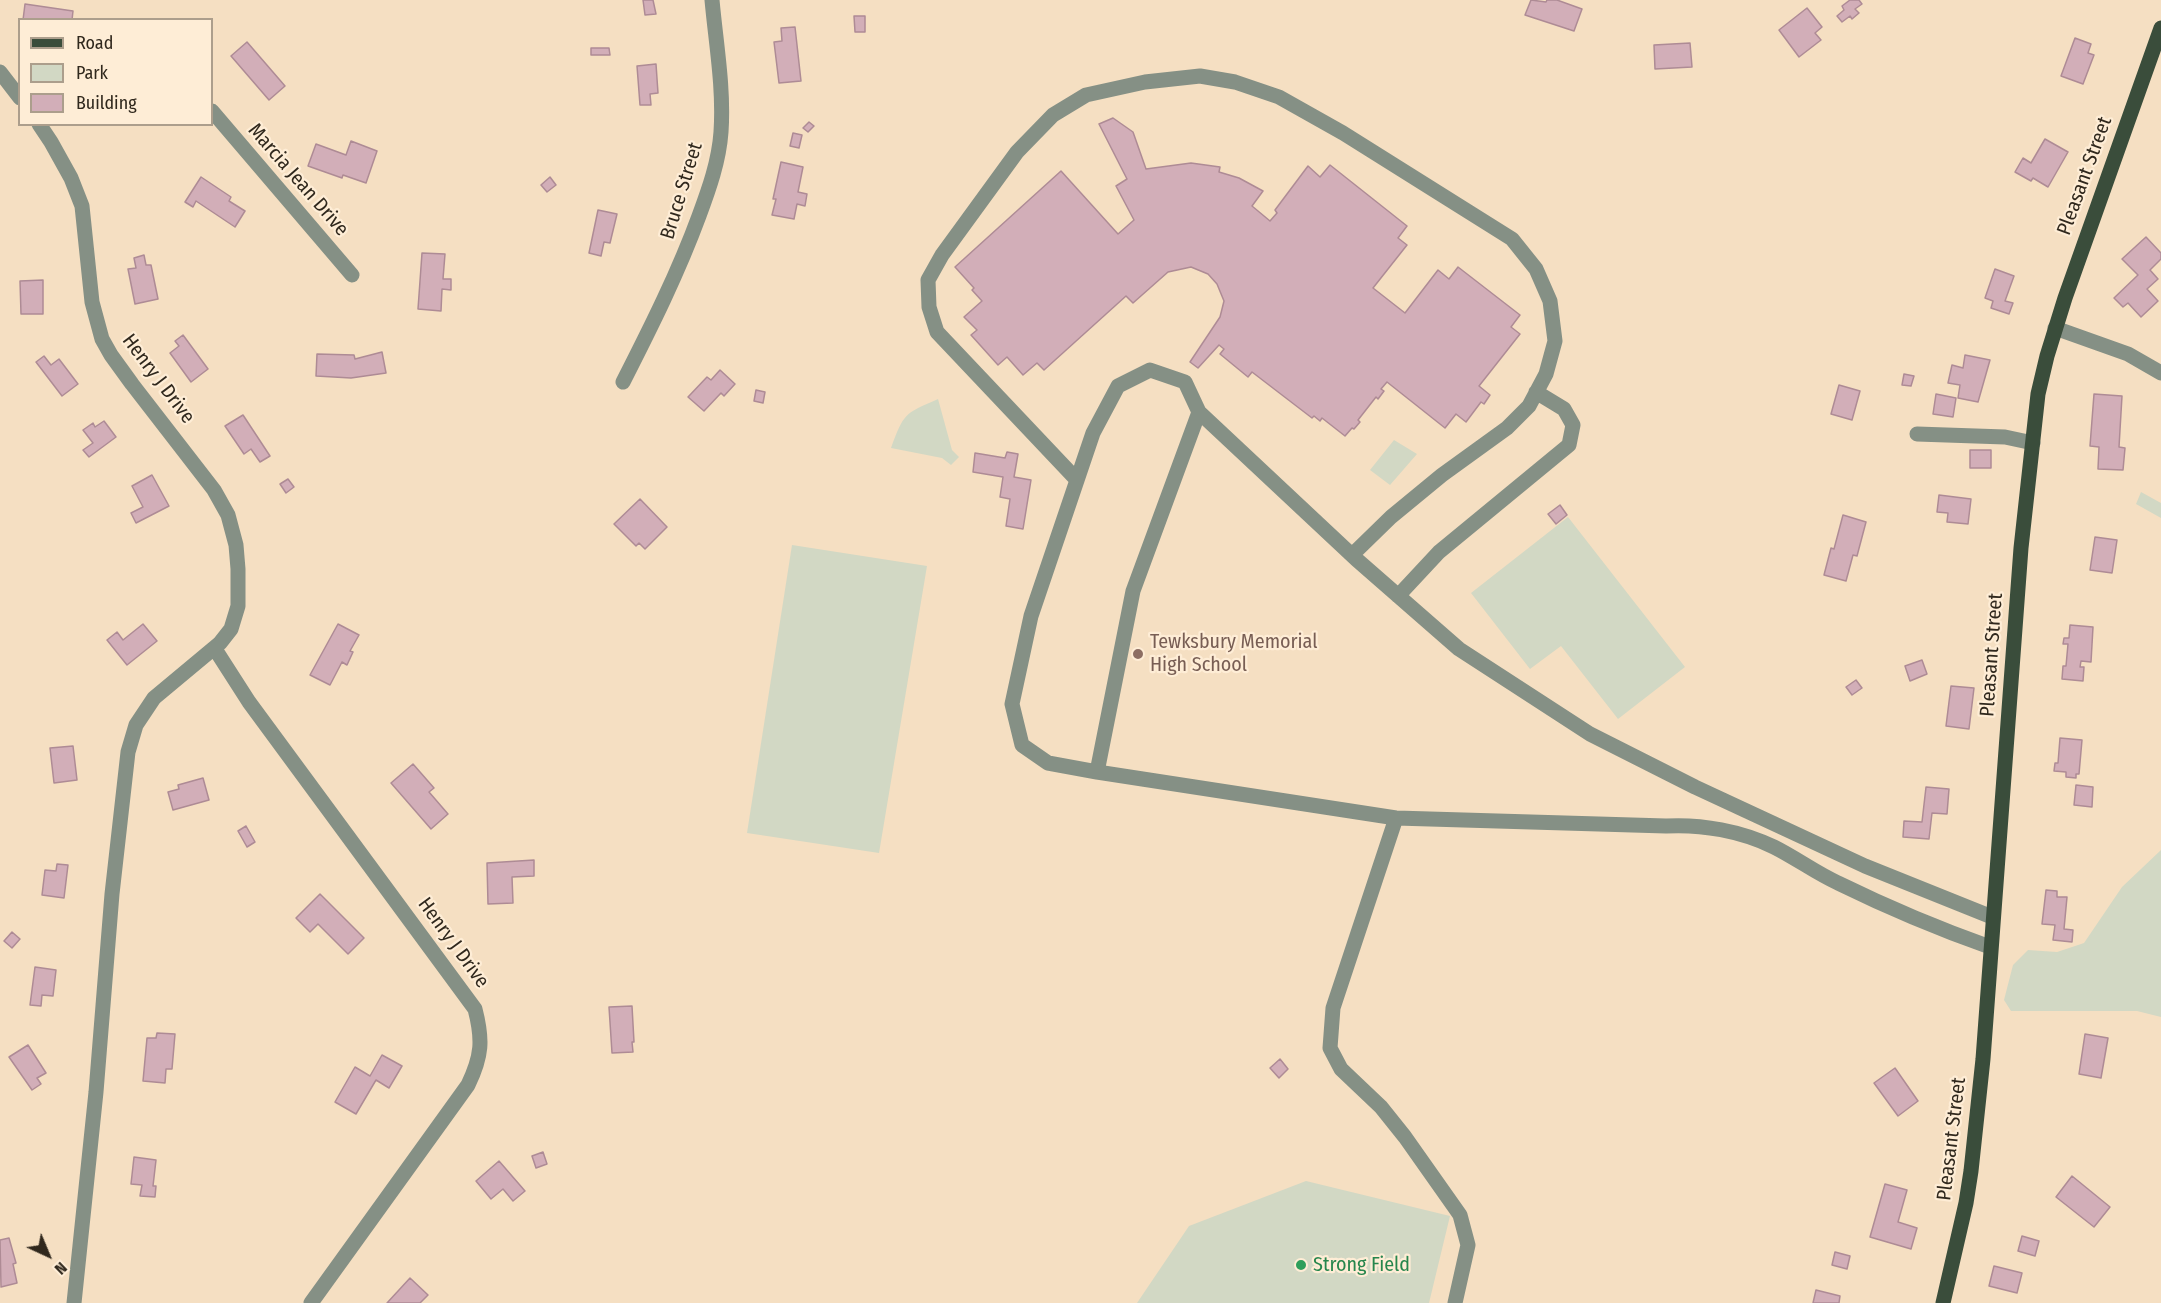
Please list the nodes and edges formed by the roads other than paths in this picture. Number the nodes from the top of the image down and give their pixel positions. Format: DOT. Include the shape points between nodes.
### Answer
graph roads {
  1 [pos="712,0"];
  2 [pos="2161,28"];
  3 [pos="0,72"];
  4 [pos="18,95"];
  5 [pos="213,112"];
  6 [pos="40,126"];
  7 [pos="352,275"];
  8 [pos="2055,328"];
  9 [pos="2161,373"];
  10 [pos="623,381"];
  11 [pos="1536,392"];
  12 [pos="1199,411"];
  13 [pos="1917,434"];
  14 [pos="2033,443"];
  15 [pos="1077,480"];
  16 [pos="1352,555"];
  17 [pos="1398,596"];
  18 [pos="214,649"];
  19 [pos="1098,772"];
  20 [pos="1396,818"];
  21 [pos="1992,917"];
  22 [pos="1990,947"];
  23 [pos="74,1303"];
  24 [pos="310,1303"];
  25 [pos="1455,1303"];
  26 [pos="1943,1303"];
  1 -- 10 [label="street, Bruce Street" via="721,90 719,150 684,257"];
  2 -- 8 [label="main road, Pleasant Street"];
  3 -- 4 [label="street"];
  5 -- 7 [label="street, Marcia Jean Drive"];
  6 -- 18 [label="street, Henry J Drive" via="71,178 82,206 92,303 106,347 204,475 231,524 238,568 238,606 231,629"];
  8 -- 9 [label="street" via="2128,354"];
  8 -- 14 [label="main road, Pleasant Street" via="2038,394"];
  11 -- 15 [label="street" via="1546,374 1555,341 1550,301 1536,269 1512,239 1279,97 1235,82 1200,76 1145,82 1086,95 1053,115 1017,152 928,280 929,307 937,332"];
  11 -- 16 [label="street" via="1529,406 1507,428 1442,475"];
  11 -- 17 [label="street" via="1564,409 1573,425 1569,445 1439,552"];
  12 -- 15 [label="street" via="1185,382 1150,370 1118,386 1093,433"];
  12 -- 16 [label="street"];
  12 -- 19 [label="street" via="1133,591"];
  13 -- 14 [label="street" via="2005,437"];
  14 -- 21 [label="main road, Pleasant Street"];
  15 -- 19 [label="street" via="1031,616 1012,704 1022,745 1048,763"];
  16 -- 17 [label="street"];
  17 -- 21 [label="street" via="1459,649 1590,734 1865,866"];
  18 -- 23 [label="street, Henry J Drive" via="154,698 136,725 128,752"];
  18 -- 24 [label="street, Henry J Drive" via="334,820 448,970 475,1009 481,1033 481,1052 468,1086"];
  19 -- 20 [label="street"];
  20 -- 22 [label="street" via="1692,825 1722,831 1772,846 1835,882"];
  20 -- 25 [label="street" via="1333,1008 1329,1048 1341,1069 1381,1107 1405,1137 1460,1215 1468,1245"];
  21 -- 22 [label="main road, Pleasant Street"];
  22 -- 26 [label="main road, Pleasant Street" via="1971,1172"];
}
